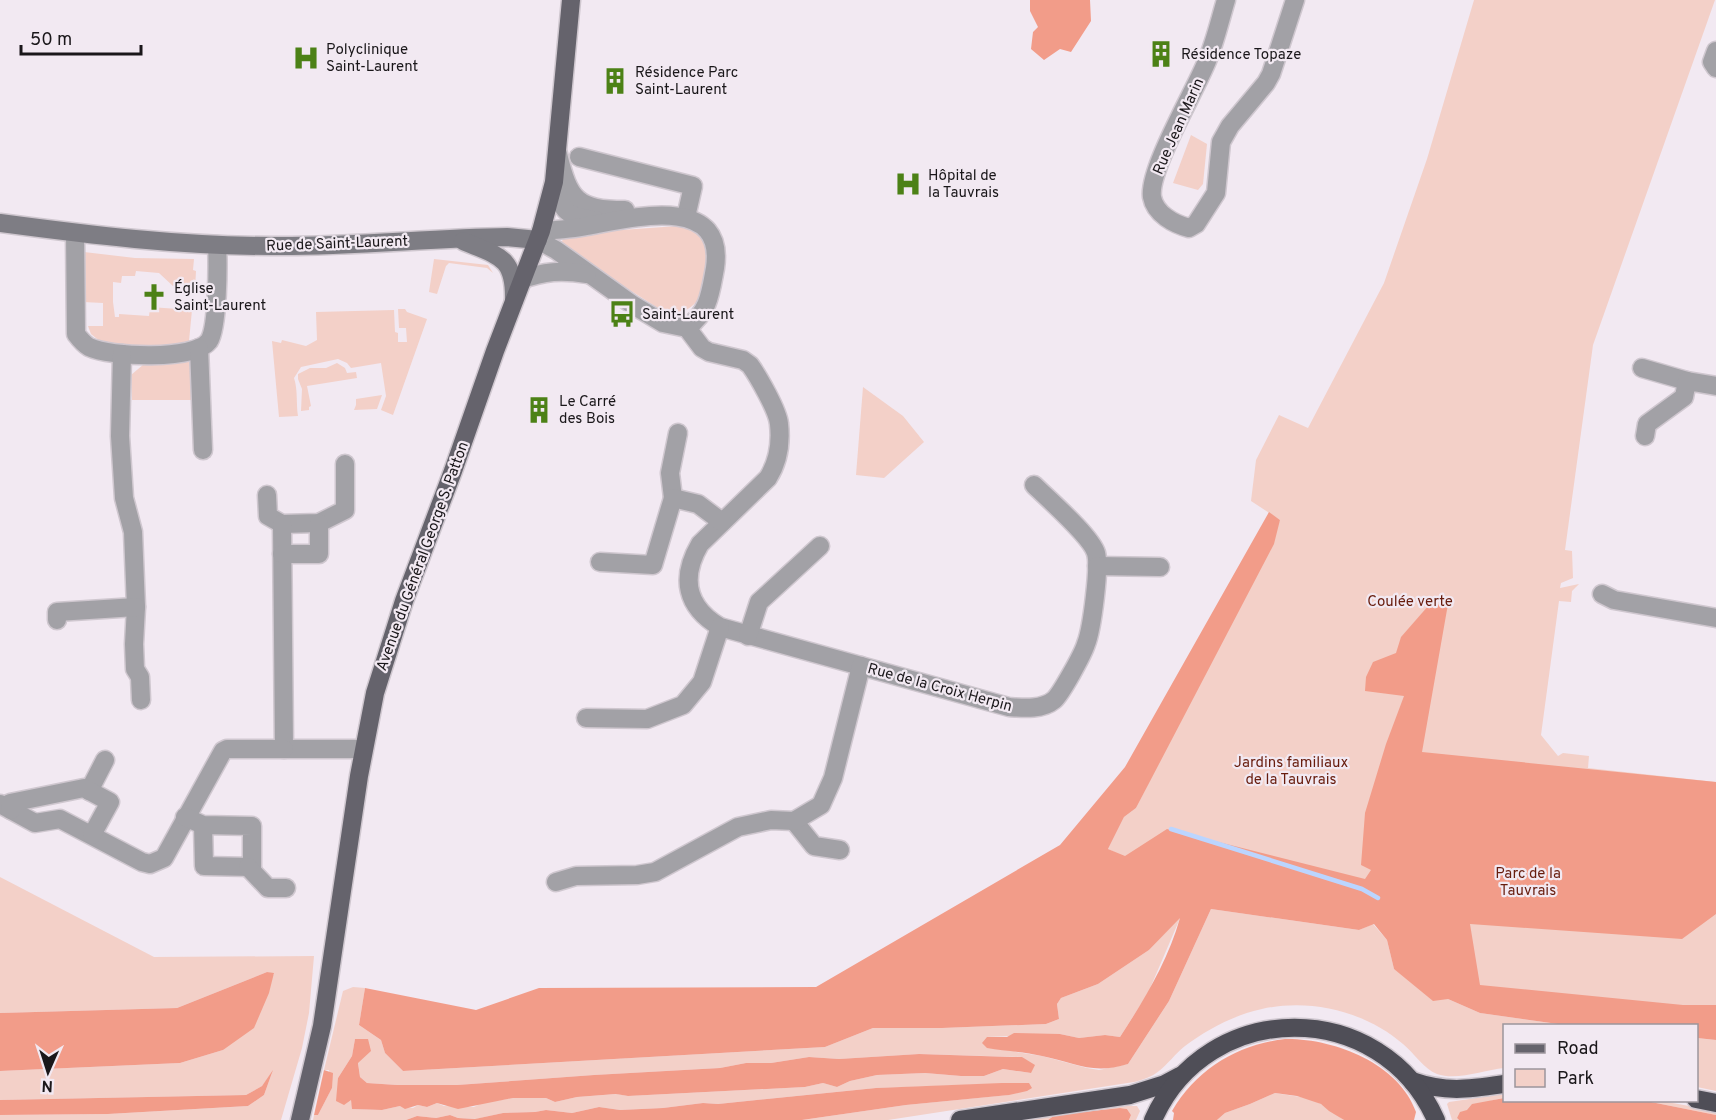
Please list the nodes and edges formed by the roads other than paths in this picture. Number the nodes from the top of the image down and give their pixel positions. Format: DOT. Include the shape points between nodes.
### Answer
graph roads {
  1 [pos="571,0"];
  2 [pos="1226,0"];
  3 [pos="1295,0"];
  4 [pos="1716,51"];
  5 [pos="1716,68"];
  6 [pos="557,152"];
  7 [pos="579,157"];
  8 [pos="554,182"];
  9 [pos="663,215"];
  10 [pos="686,217"];
  11 [pos="603,222"];
  12 [pos="0,223"];
  13 [pos="75,233"];
  14 [pos="540,235"];
  15 [pos="456,238"];
  16 [pos="217,245"];
  17 [pos="590,275"];
  18 [pos="521,280"];
  19 [pos="514,300"];
  20 [pos="687,328"];
  21 [pos="199,348"];
  22 [pos="122,354"];
  23 [pos="1642,368"];
  24 [pos="1687,381"];
  25 [pos="1716,386"];
  26 [pos="678,434"];
  27 [pos="1645,436"];
  28 [pos="203,450"];
  29 [pos="345,464"];
  30 [pos="1034,485"];
  31 [pos="267,495"];
  32 [pos="673,498"];
  33 [pos="722,522"];
  34 [pos="282,524"];
  35 [pos="319,524"];
  36 [pos="820,546"];
  37 [pos="282,554"];
  38 [pos="600,562"];
  39 [pos="1097,566"];
  40 [pos="1160,567"];
  41 [pos="1602,594"];
  42 [pos="136,608"];
  43 [pos="1716,618"];
  44 [pos="57,620"];
  45 [pos="720,627"];
  46 [pos="748,636"];
  47 [pos="861,666"];
  48 [pos="141,700"];
  49 [pos="586,718"];
  50 [pos="284,749"];
  51 [pos="363,749"];
  52 [pos="105,760"];
  53 [pos="89,791"];
  54 [pos="5,807"];
  55 [pos="185,817"];
  56 [pos="794,821"];
  57 [pos="203,825"];
  58 [pos="92,836"];
  59 [pos="840,850"];
  60 [pos="248,867"];
  61 [pos="556,882"];
  62 [pos="286,888"];
  63 [pos="1182,1076"];
  64 [pos="1412,1081"];
  65 [pos="1503,1084"];
  66 [pos="1698,1099"];
  67 [pos="1716,1103"];
  68 [pos="1156,1115"];
  69 [pos="1433,1115"];
  70 [pos="300,1120"];
  71 [pos="960,1120"];
  1 -- 6 [label="main road, Avenue du Général George S. Patton"];
  2 -- 3 [label="street, Rue Jean Marin" via="1207,60 1153,184 1153,201 1161,214 1189,228 1196,224 1215,193 1221,142 1266,83"];
  4 -- 5 [label="street" via="1712,62"];
  6 -- 8 [label="main road, Avenue du Général George S. Patton"];
  6 -- 9 [label="street" via="570,192 585,205"];
  7 -- 10 [label="street" via="693,186"];
  8 -- 11 [label="street" via="566,211"];
  8 -- 14 [label="main road, Avenue du Général George S. Patton"];
  9 -- 10 [label="street"];
  9 -- 11 [label="street"];
  10 -- 20 [label="street" via="708,230 716,260 705,309"];
  11 -- 14 [label="street"];
  12 -- 13 [label="street, Rue de Saint-Laurent"];
  13 -- 16 [label="street, Rue de Saint-Laurent"];
  13 -- 22 [label="street" via="75,334 87,346"];
  14 -- 15 [label="street, Rue de Saint-Laurent"];
  14 -- 17 [label="street"];
  14 -- 18 [label="main road, Avenue du Général George S. Patton"];
  15 -- 16 [label="street, Rue de Saint-Laurent"];
  15 -- 19 [label="street, Rue de Saint-Laurent" via="506,263 513,276"];
  16 -- 21 [label="street" via="214,331"];
  17 -- 18 [label="street" via="558,271"];
  17 -- 20 [label="street" via="663,323"];
  18 -- 19 [label="main road, Avenue du Général George S. Patton"];
  19 -- 51 [label="main road, Avenue du Général George S. Patton" via="381,668"];
  20 -- 33 [label="street, Rue de la Croix Herpin" via="702,348 750,365 779,424 777,459 768,478"];
  21 -- 22 [label="street" via="170,355"];
  21 -- 28 [label="street"];
  22 -- 42 [label="street" via="120,436 124,498 133,532"];
  23 -- 24 [label="street"];
  24 -- 25 [label="street"];
  24 -- 27 [label="street" via="1684,397 1647,424"];
  26 -- 32 [label="street" via="670,473"];
  29 -- 35 [label="street" via="345,510"];
  30 -- 39 [label="street, Rue de la Croix Herpin" via="1089,540 1096,552"];
  31 -- 34 [label="street" via="268,516"];
  32 -- 33 [label="street" via="698,504"];
  32 -- 38 [label="street" via="653,565"];
  33 -- 45 [label="street, Rue de la Croix Herpin" via="692,557 688,585 695,606"];
  34 -- 35 [label="street"];
  34 -- 37 [label="street"];
  35 -- 37 [label="street" via="319,554"];
  36 -- 46 [label="street" via="759,602"];
  37 -- 50 [label="street"];
  39 -- 40 [label="street"];
  39 -- 47 [label="street, Rue de la Croix Herpin" via="1086,647 1054,700 1041,706 1009,707"];
  41 -- 43 [label="street" via="1614,600"];
  42 -- 44 [label="street" via="57,612"];
  42 -- 48 [label="street" via="135,669 140,677"];
  45 -- 46 [label="street, Rue de la Croix Herpin"];
  45 -- 49 [label="street" via="702,682 683,705 647,719"];
  46 -- 47 [label="street, Rue de la Croix Herpin"];
  47 -- 56 [label="street, Rue de la Croix Herpin" via="833,778 821,805"];
  50 -- 51 [label="street"];
  50 -- 55 [label="street" via="223,751"];
  51 -- 70 [label="main road, Avenue du Général George S. Patton" via="326,1006"];
  52 -- 53 [label="street"];
  53 -- 54 [label="street" via="84,788"];
  53 -- 58 [label="street" via="110,802"];
  54 -- 58 [label="street" via="35,823 60,819"];
  55 -- 57 [label="street"];
  55 -- 58 [label="street" via="164,858 150,864"];
  56 -- 59 [label="street" via="814,846"];
  56 -- 61 [label="street, Rue de la Croix Herpin" via="771,820 738,827 655,872 576,876"];
  57 -- 60 [label="street" via="204,866"];
  57 -- 60 [label="street" via="252,826 252,867"];
  60 -- 62 [label="street" via="268,888"];
  63 -- 64 [label="highway" via="1215,1049 1235,1039 1255,1032 1298,1027 1341,1034 1361,1042"];
  63 -- 68 [label="highway"];
  63 -- 71 [label="highway" via="1130,1095"];
  64 -- 65 [label="highway" via="1445,1090"];
  64 -- 69 [label="highway"];
  66 -- 67 [label="highway"];
}
